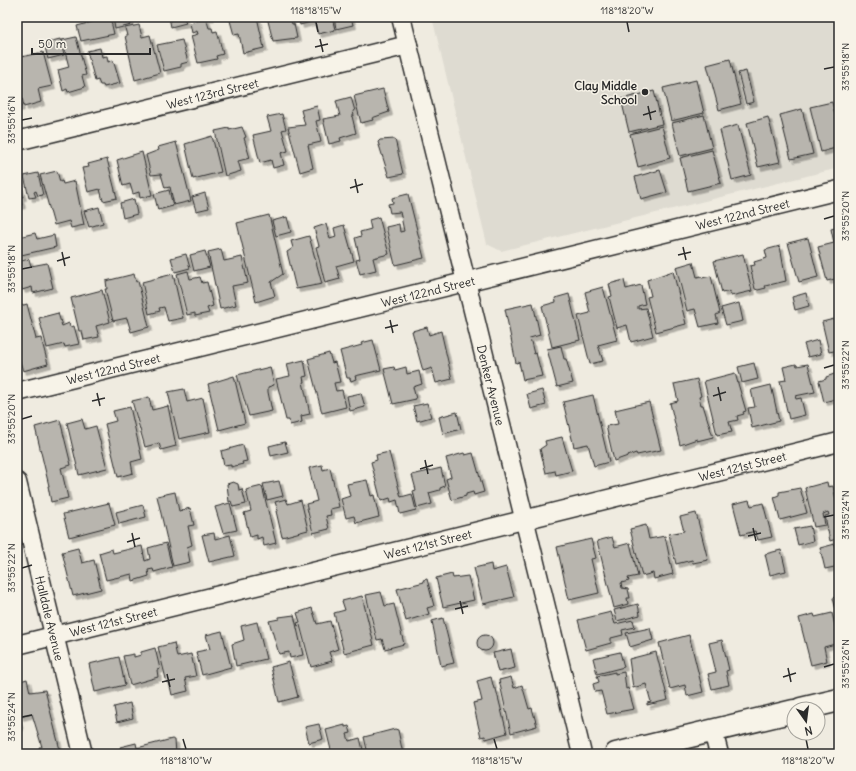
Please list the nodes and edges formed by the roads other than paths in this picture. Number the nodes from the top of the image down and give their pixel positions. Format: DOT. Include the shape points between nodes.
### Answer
graph roads {
  1 [pos="401,17"];
  2 [pos="408,45"];
  3 [pos="17,141"];
  4 [pos="839,190"];
  5 [pos="466,282"];
  6 [pos="17,392"];
  7 [pos="839,442"];
  8 [pos="17,482"];
  9 [pos="525,521"];
  10 [pos="54,636"];
  11 [pos="17,645"];
  12 [pos="839,700"];
  13 [pos="826,703"];
  14 [pos="786,713"];
  15 [pos="713,731"];
  16 [pos="83,754"];
  17 [pos="582,754"];
  18 [pos="616,754"];
  19 [pos="719,754"];
  1 -- 2 [label="street, Denker Avenue"];
  2 -- 3 [label="street, West 123rd Street"];
  2 -- 5 [label="street, Denker Avenue"];
  4 -- 5 [label="street, West 122nd Street"];
  5 -- 6 [label="street, West 122nd Street"];
  5 -- 9 [label="street, Denker Avenue"];
  7 -- 9 [label="street, West 121st Street"];
  8 -- 10 [label="street, Halldale Avenue"];
  9 -- 10 [label="street, West 121st Street"];
  9 -- 17 [label="street, Denker Avenue"];
  10 -- 11 [label="street, West 121st Street"];
  10 -- 16 [label="street, Halldale Avenue"];
  12 -- 13 [label="street"];
  14 -- 15 [label="street"];
  15 -- 18 [label="street"];
  15 -- 19 [label="street"];
}
